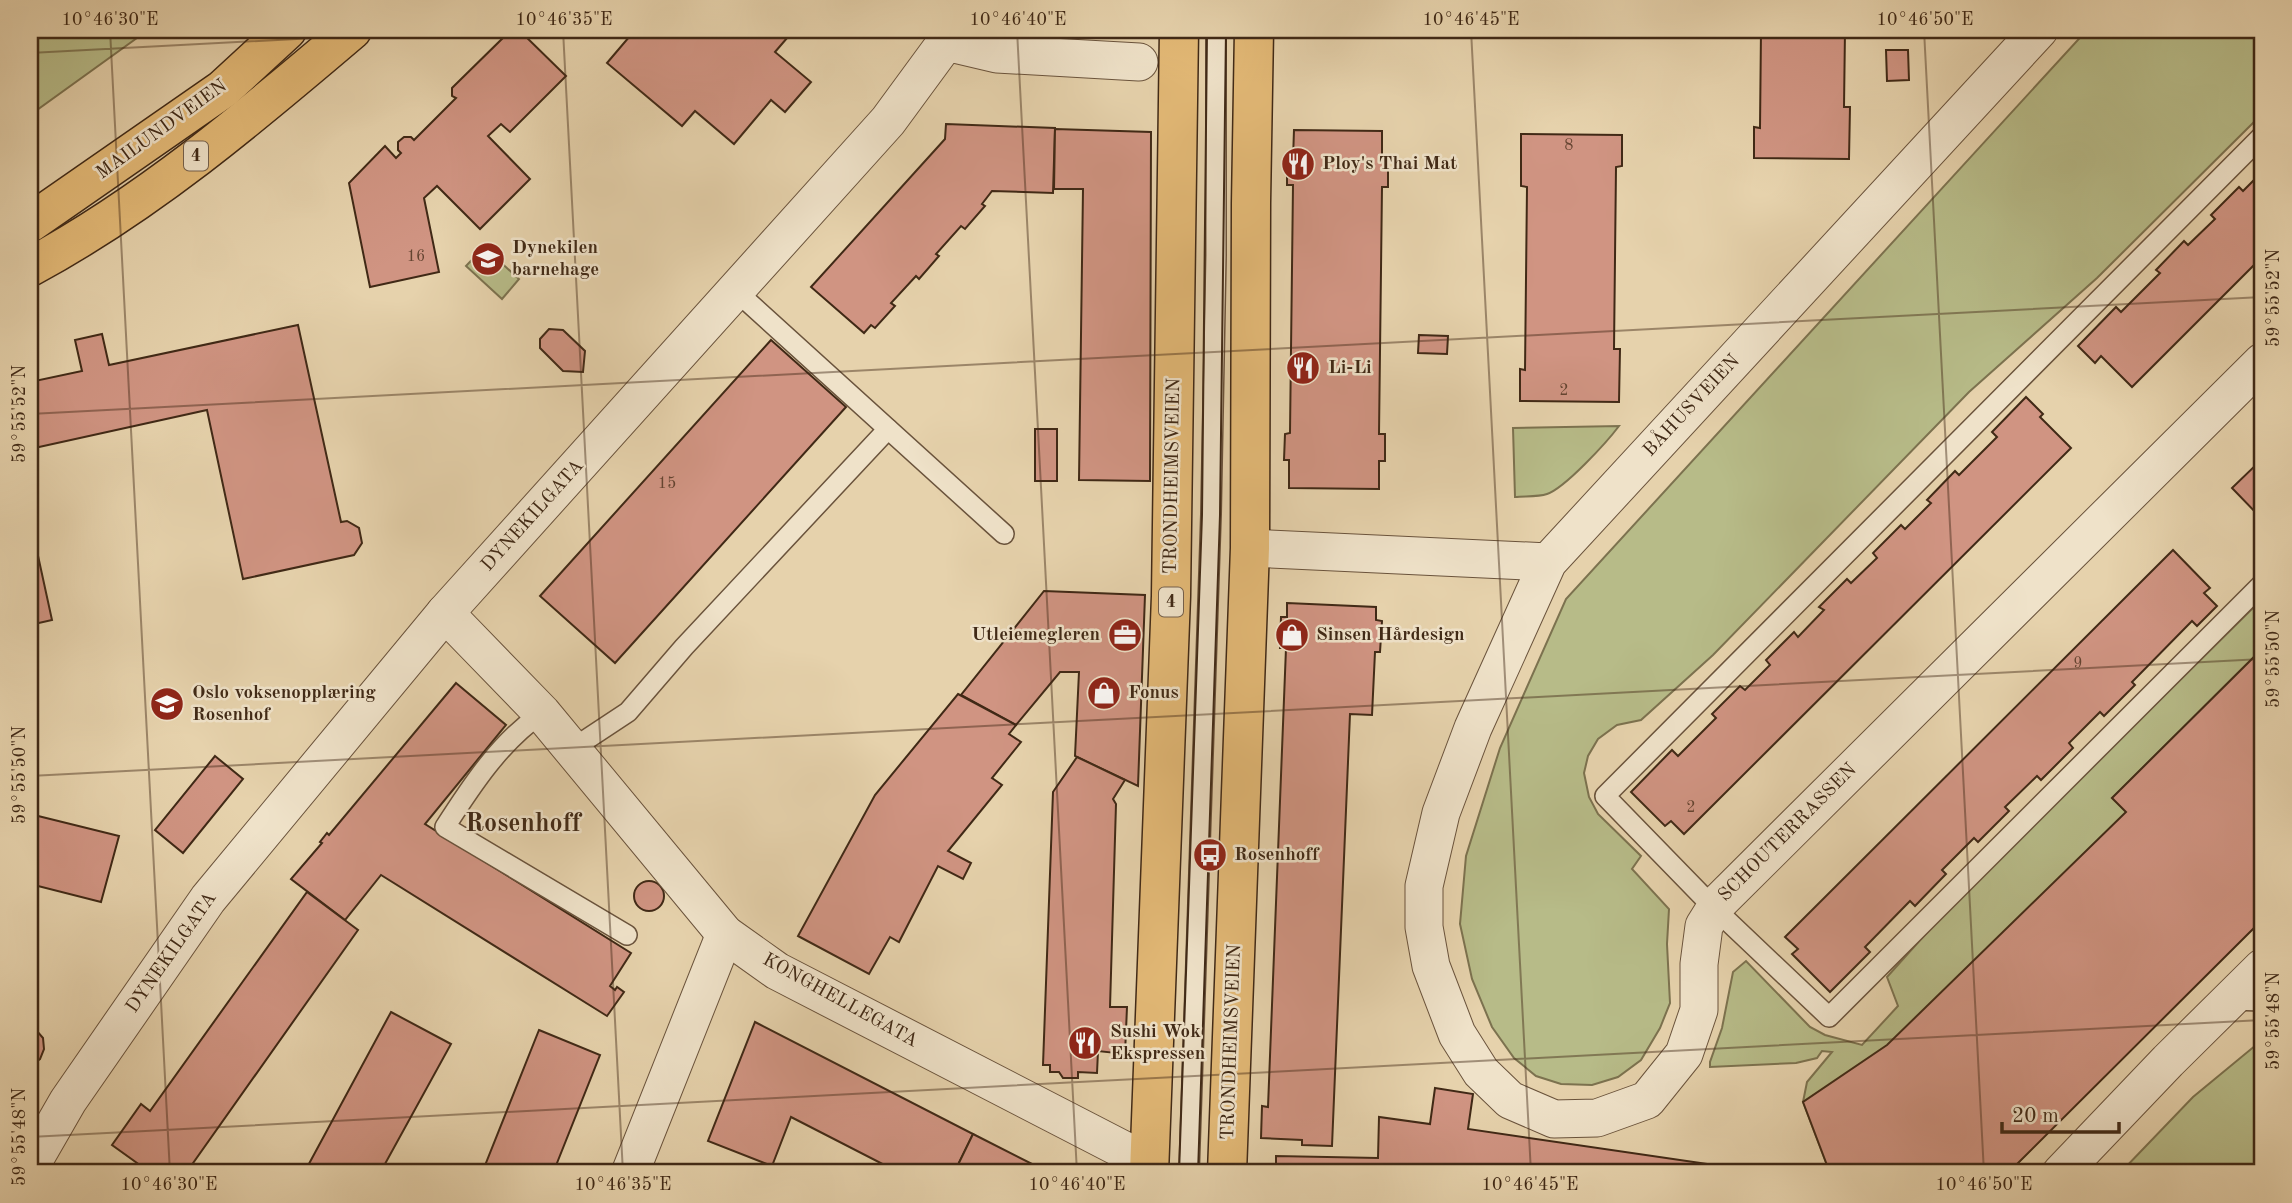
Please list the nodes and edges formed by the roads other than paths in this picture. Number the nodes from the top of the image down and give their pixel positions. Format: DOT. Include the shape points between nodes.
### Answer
graph roads {
  1 [pos="287,30"];
  2 [pos="352,30"];
  3 [pos="1179,30"];
  4 [pos="1216,30"];
  5 [pos="1254,30"];
  6 [pos="2039,30"];
  7 [pos="1139,62"];
  8 [pos="2262,136"];
  9 [pos="30,222"];
  10 [pos="30,267"];
  11 [pos="736,291"];
  12 [pos="2262,362"];
  13 [pos="888,429"];
  14 [pos="1004,534"];
  15 [pos="1250,548"];
  16 [pos="1548,562"];
  17 [pos="2262,584"];
  18 [pos="445,613"];
  19 [pos="542,713"];
  20 [pos="572,749"];
  21 [pos="1714,908"];
  22 [pos="725,934"];
  23 [pos="627,935"];
  24 [pos="2262,968"];
  25 [pos="2246,1001"];
  26 [pos="30,1167"];
  27 [pos="1149,1168"];
  28 [pos="631,1173"];
  29 [pos="1189,1173"];
  30 [pos="1227,1173"];
  31 [pos="2061,1173"];
  1 -- 9 [label="main road, MAILUNDVEIEN / 4" via="223,89"];
  2 -- 10 [label="main road, 4" via="251,116 104,224"];
  3 -- 27 [label="main road, TRONDHEIMSVEIEN / 4" via="1171,596"];
  4 -- 29 [label="lane" via="1211,514"];
  5 -- 15 [label="main road, TRONDHEIMSVEIEN"];
  6 -- 16 [label="street, BÅHUSVEIEN"];
  7 -- 11 [label="street, DYNEKILGATA" via="997,54 946,41 888,121"];
  8 -- 21 [label="lane" via="1605,796"];
  11 -- 13 [label="lane"];
  11 -- 18 [label="street, DYNEKILGATA"];
  12 -- 21 [label="street, SCHOUTERRASSEN"];
  13 -- 14 [label="lane"];
  13 -- 20 [label="lane" via="628,712"];
  15 -- 16 [label="street"];
  15 -- 30 [label="main road, TRONDHEIMSVEIEN"];
  16 -- 21 [label="street, SCHOUTERRASSEN" via="1468,740 1441,813 1424,887 1424,927 1431,966 1457,1034 1481,1072 1510,1100 1554,1118 1597,1118 1647,1100 1684,1054 1692,1032 1699,1010 1704,926"];
  17 -- 21 [label="lane" via="1829,1017"];
  18 -- 19 [label="street, KONGHELLEGATA"];
  18 -- 26 [label="street, DYNEKILGATA" via="208,900 68,1101"];
  19 -- 20 [label="street, KONGHELLEGATA"];
  19 -- 23 [label="lane" via="521,727 481,774 445,827"];
  20 -- 22 [label="street, KONGHELLEGATA"];
  22 -- 27 [label="street, KONGHELLEGATA" via="777,971"];
  22 -- 28 [label="street"];
  24 -- 25 [label="street"];
  25 -- 31 [label="street" via="2168,1061"];
}
